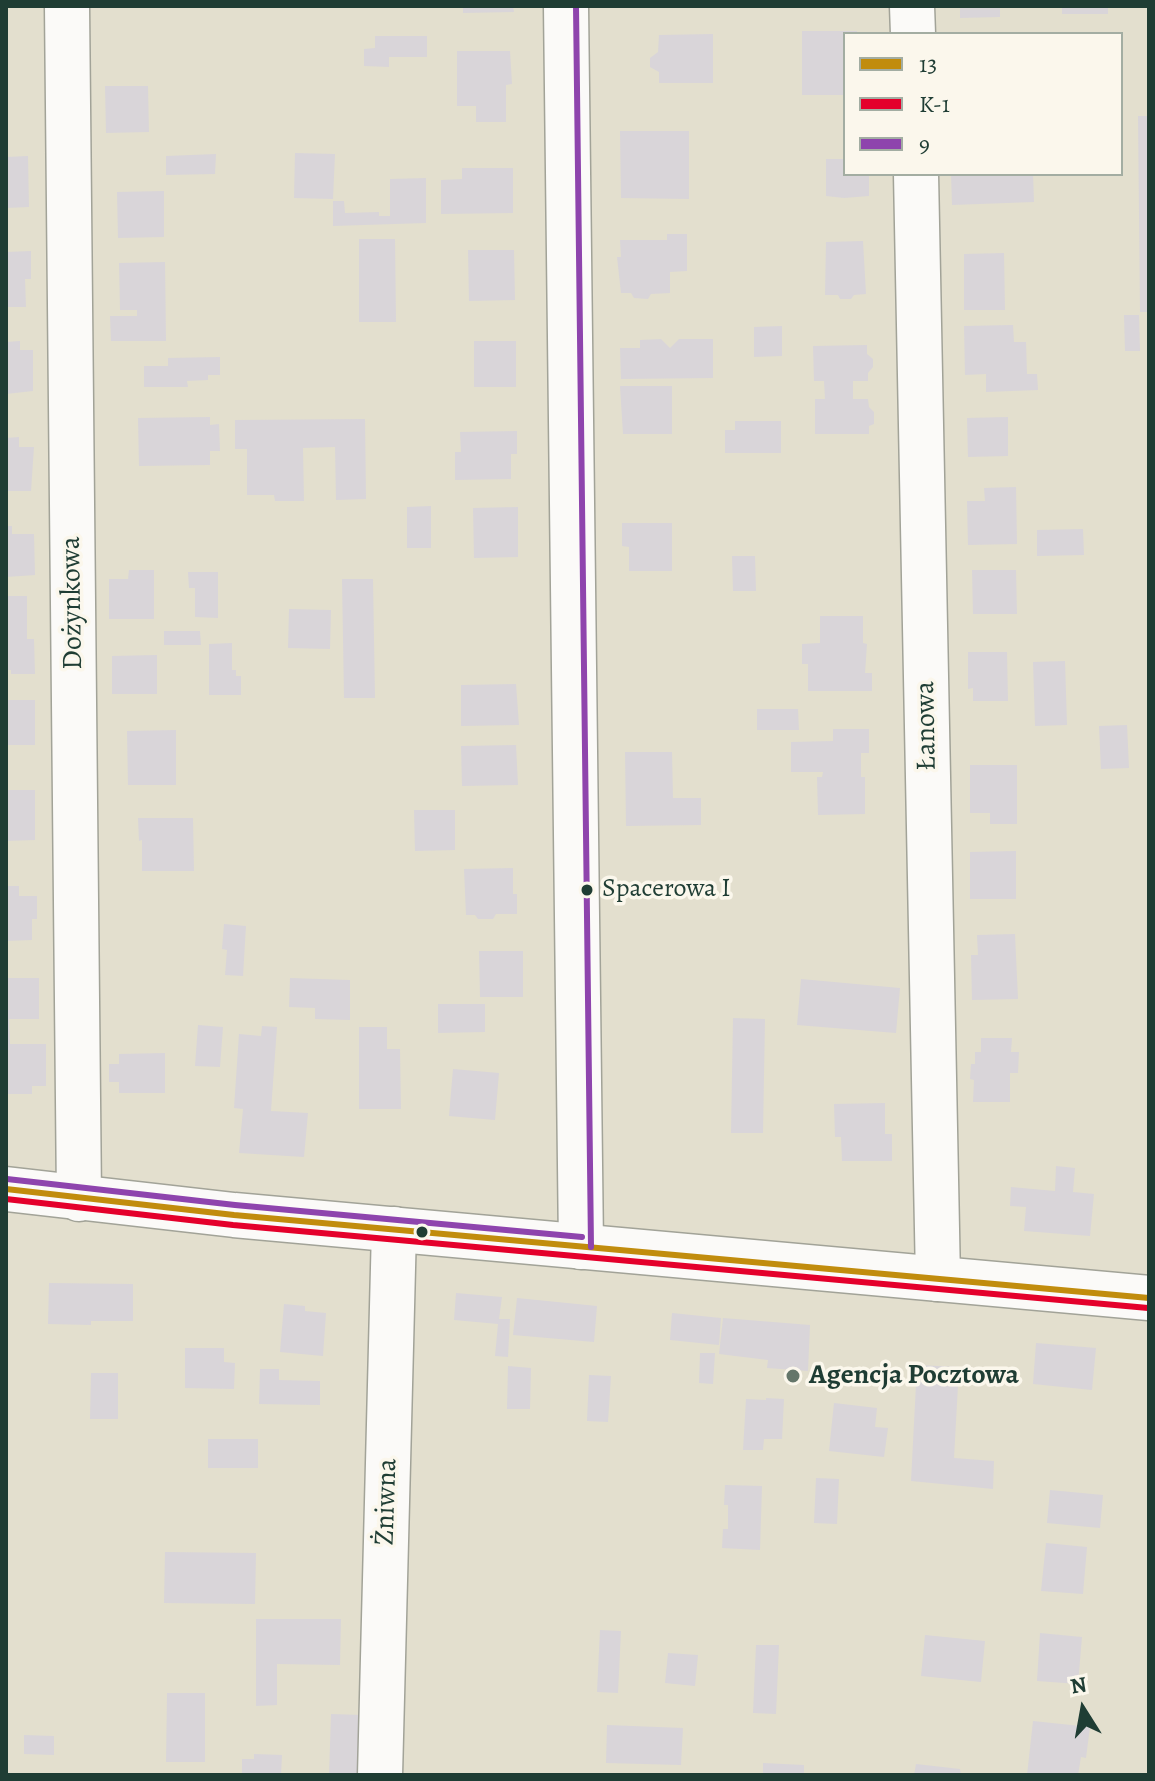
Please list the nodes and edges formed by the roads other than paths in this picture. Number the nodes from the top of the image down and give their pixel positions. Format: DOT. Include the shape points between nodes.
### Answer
graph roads {
  1 [pos="67,6"];
  2 [pos="566,6"];
  3 [pos="912,6"];
  4 [pos="913,32"];
  5 [pos="916,176"];
  6 [pos="6,1189"];
  7 [pos="79,1199"];
  8 [pos="394,1229"];
  9 [pos="581,1247"];
  10 [pos="938,1279"];
  11 [pos="1149,1298"];
  12 [pos="380,1775"];
  1 -- 7 [label="street, Dożynkowa"];
  2 -- 9 [label="street"];
  3 -- 4 [label="street"];
  5 -- 10 [label="street, Łanowa"];
  6 -- 7 [label="street"];
  7 -- 8 [label="street"];
  8 -- 9 [label="street"];
  8 -- 12 [label="street, Żniwna"];
  9 -- 10 [label="street"];
  10 -- 11 [label="street"];
}
